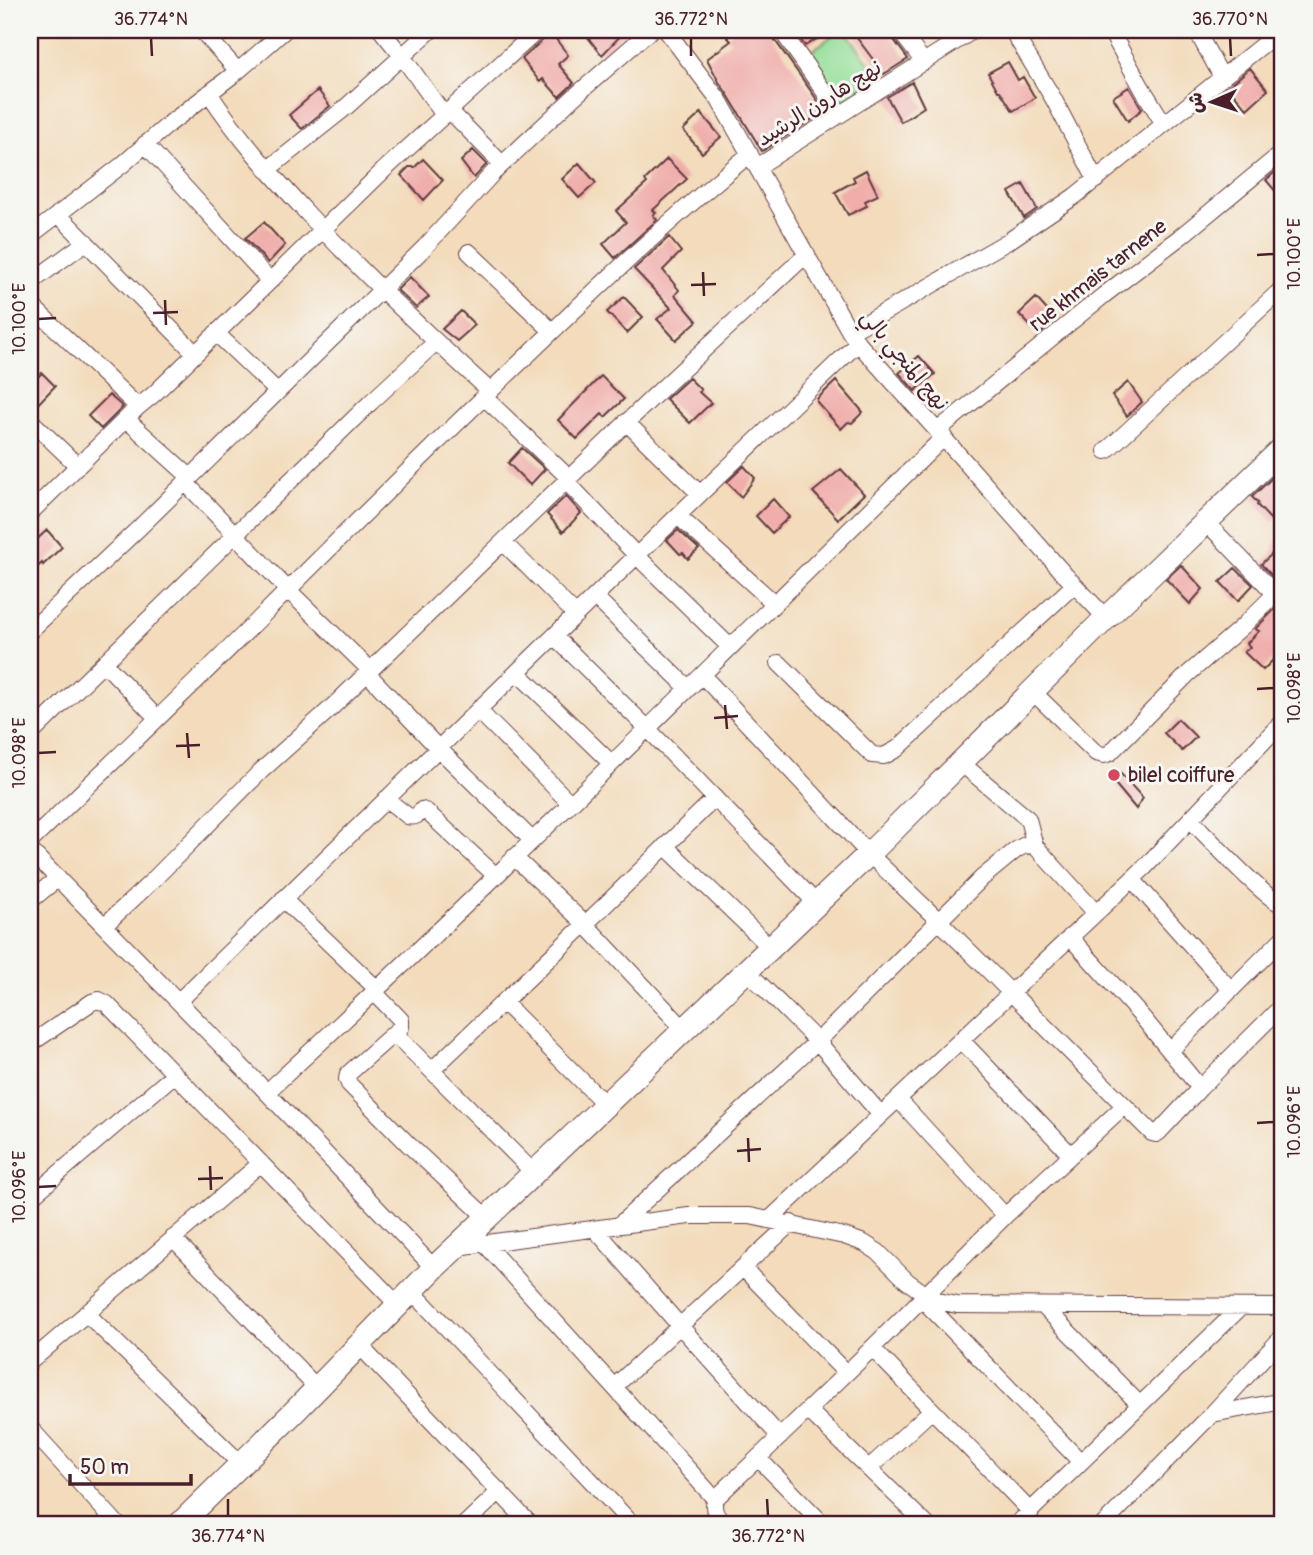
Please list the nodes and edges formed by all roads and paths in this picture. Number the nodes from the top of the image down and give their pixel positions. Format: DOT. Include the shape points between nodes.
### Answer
graph roads {
  1 [pos="201,30"];
  2 [pos="285,30"];
  3 [pos="381,30"];
  4 [pos="431,30"];
  5 [pos="538,30"];
  6 [pos="651,30"];
  7 [pos="666,30"];
  8 [pos="782,30"];
  9 [pos="900,30"];
  10 [pos="974,30"];
  11 [pos="1012,30"];
  12 [pos="1110,30"];
  13 [pos="1196,30"];
  14 [pos="1281,30"];
  15 [pos="402,56"];
  16 [pos="924,62"];
  17 [pos="238,71"];
  18 [pos="1222,77"];
  19 [pos="209,93"];
  20 [pos="447,113"];
  21 [pos="840,114"];
  22 [pos="1164,124"];
  23 [pos="145,144"];
  24 [pos="1283,152"];
  25 [pos="754,160"];
  26 [pos="502,164"];
  27 [pos="267,170"];
  28 [pos="1096,180"];
  29 [pos="58,214"];
  30 [pos="323,230"];
  31 [pos="30,236"];
  32 [pos="86,242"];
  33 [pos="470,252"];
  34 [pos="807,254"];
  35 [pos="270,281"];
  36 [pos="30,283"];
  37 [pos="1283,288"];
  38 [pos="381,289"];
  39 [pos="30,303"];
  40 [pos="552,331"];
  41 [pos="216,332"];
  42 [pos="854,337"];
  43 [pos="436,342"];
  44 [pos="195,353"];
  45 [pos="277,391"];
  46 [pos="487,394"];
  47 [pos="138,407"];
  48 [pos="126,419"];
  49 [pos="30,420"];
  50 [pos="626,422"];
  51 [pos="941,434"];
  52 [pos="1283,448"];
  53 [pos="1106,451"];
  54 [pos="78,466"];
  55 [pos="188,479"];
  56 [pos="567,480"];
  57 [pos="700,494"];
  58 [pos="30,513"];
  59 [pos="678,516"];
  60 [pos="1206,523"];
  61 [pos="236,534"];
  62 [pos="503,542"];
  63 [pos="637,556"];
  64 [pos="1074,585"];
  65 [pos="288,590"];
  66 [pos="1281,594"];
  67 [pos="595,597"];
  68 [pos="774,604"];
  69 [pos="576,615"];
  70 [pos="1106,618"];
  71 [pos="30,631"];
  72 [pos="554,636"];
  73 [pos="730,647"];
  74 [pos="104,663"];
  75 [pos="779,663"];
  76 [pos="369,672"];
  77 [pos="517,672"];
  78 [pos="702,675"];
  79 [pos="688,688"];
  80 [pos="1033,691"];
  81 [pos="478,710"];
  82 [pos="158,718"];
  83 [pos="1283,721"];
  84 [pos="647,728"];
  85 [pos="30,735"];
  86 [pos="438,748"];
  87 [pos="611,763"];
  88 [pos="961,764"];
  89 [pos="715,798"];
  90 [pos="386,799"];
  91 [pos="570,803"];
  92 [pos="1190,819"];
  93 [pos="532,840"];
  94 [pos="30,842"];
  95 [pos="665,846"];
  96 [pos="1035,846"];
  97 [pos="30,850"];
  98 [pos="869,854"];
  99 [pos="514,857"];
  100 [pos="495,875"];
  101 [pos="58,878"];
  102 [pos="1132,879"];
  103 [pos="283,899"];
  104 [pos="30,901"];
  105 [pos="817,904"];
  106 [pos="1283,905"];
  107 [pos="1096,913"];
  108 [pos="939,921"];
  109 [pos="585,924"];
  110 [pos="105,925"];
  111 [pos="1070,937"];
  112 [pos="1283,938"];
  113 [pos="771,948"];
  114 [pos="747,971"];
  115 [pos="1231,990"];
  116 [pos="376,991"];
  117 [pos="1011,993"];
  118 [pos="179,1001"];
  119 [pos="503,1002"];
  120 [pos="1283,1004"];
  121 [pos="685,1030"];
  122 [pos="394,1033"];
  123 [pos="961,1040"];
  124 [pos="817,1041"];
  125 [pos="30,1044"];
  126 [pos="1170,1051"];
  127 [pos="432,1070"];
  128 [pos="175,1074"];
  129 [pos="1200,1087"];
  130 [pos="267,1092"];
  131 [pos="898,1099"];
  132 [pos="606,1105"];
  133 [pos="1124,1106"];
  134 [pos="881,1115"];
  135 [pos="1071,1155"];
  136 [pos="261,1163"];
  137 [pos="534,1173"];
  138 [pos="30,1198"];
  139 [pos="1005,1216"];
  140 [pos="487,1217"];
  141 [pos="769,1220"];
  142 [pos="791,1223"];
  143 [pos="620,1225"];
  144 [pos="595,1229"];
  145 [pos="173,1238"];
  146 [pos="484,1243"];
  147 [pos="457,1247"];
  148 [pos="435,1268"];
  149 [pos="743,1268"];
  150 [pos="923,1296"];
  151 [pos="405,1298"];
  152 [pos="1044,1306"];
  153 [pos="1241,1307"];
  154 [pos="1283,1307"];
  155 [pos="86,1314"];
  156 [pos="680,1326"];
  157 [pos="1283,1336"];
  158 [pos="359,1345"];
  159 [pos="872,1348"];
  160 [pos="30,1362"];
  161 [pos="846,1373"];
  162 [pos="614,1387"];
  163 [pos="317,1388"];
  164 [pos="1283,1401"];
  165 [pos="1140,1405"];
  166 [pos="808,1410"];
  167 [pos="932,1410"];
  168 [pos="1212,1414"];
  169 [pos="30,1428"];
  170 [pos="780,1437"];
  171 [pos="758,1458"];
  172 [pos="1081,1462"];
  173 [pos="241,1464"];
  174 [pos="869,1468"];
  175 [pos="500,1491"];
  176 [pos="715,1499"];
  177 [pos="1031,1512"];
  178 [pos="118,1525"];
  179 [pos="179,1525"];
  180 [pos="464,1525"];
  181 [pos="531,1525"];
  182 [pos="633,1525"];
  183 [pos="725,1525"];
  184 [pos="824,1525"];
  185 [pos="927,1525"];
  186 [pos="1016,1525"];
  187 [pos="1103,1525"];
  1 -- 17 [label="street"];
  2 -- 17 [label="street"];
  3 -- 15 [label="street"];
  4 -- 15 [label="street"];
  5 -- 20 [label="street"];
  6 -- 26 [label="street"];
  7 -- 25 [label="street, نهج المنجي بالي" via="719,100"];
  8 -- 21 [label="street"];
  9 -- 16 [label="street"];
  10 -- 16 [label="street, نهج هارون الرشيد"];
  11 -- 28 [label="street"];
  12 -- 22 [label="street"];
  13 -- 18 [label="street"];
  14 -- 18 [label="street"];
  15 -- 20 [label="street"];
  15 -- 27 [label="street"];
  16 -- 21 [label="street, نهج هارون الرشيد"];
  17 -- 19 [label="street"];
  18 -- 22 [label="street"];
  19 -- 23 [label="street"];
  19 -- 27 [label="street"];
  20 -- 26 [label="street"];
  20 -- 30 [label="street"];
  21 -- 25 [label="street, نهج هارون الرشيد"];
  22 -- 28 [label="street"];
  23 -- 29 [label="street"];
  23 -- 35 [label="street"];
  24 -- 51 [label="street, rue khmais tarnene" via="1104,295"];
  25 -- 34 [label="street, نهج المنجي بالي"];
  25 -- 40 [label="street, نهج هارون الرشيد" via="705,190"];
  26 -- 38 [label="street"];
  27 -- 30 [label="street"];
  28 -- 42 [label="street" via="1010,240"];
  29 -- 31 [label="street"];
  29 -- 32 [label="street"];
  30 -- 35 [label="street"];
  30 -- 38 [label="street"];
  32 -- 36 [label="street"];
  32 -- 44 [label="street"];
  33 -- 40 [label="street"];
  34 -- 42 [label="street, نهج المنجي بالي"];
  34 -- 50 [label="street"];
  35 -- 41 [label="street"];
  37 -- 53 [label="street"];
  38 -- 43 [label="street"];
  38 -- 45 [label="street"];
  39 -- 47 [label="street"];
  40 -- 46 [label="street, نهج هارون الرشيد"];
  41 -- 44 [label="street"];
  41 -- 45 [label="street"];
  42 -- 51 [label="street, نهج المنجي بالي"];
  42 -- 57 [label="street"];
  43 -- 46 [label="street"];
  43 -- 61 [label="street"];
  44 -- 47 [label="street"];
  45 -- 55 [label="street"];
  46 -- 56 [label="street"];
  46 -- 65 [label="street, نهج هارون الرشيد"];
  47 -- 48 [label="street"];
  48 -- 54 [label="street"];
  48 -- 55 [label="street"];
  49 -- 54 [label="street"];
  50 -- 56 [label="street"];
  50 -- 57 [label="street"];
  51 -- 64 [label="street, نهج المنجي بالي"];
  51 -- 68 [label="street, rue khmais tarnene"];
  52 -- 60 [label="street"];
  54 -- 58 [label="street"];
  55 -- 61 [label="street"];
  55 -- 71 [label="street"];
  56 -- 62 [label="street"];
  56 -- 63 [label="street"];
  57 -- 59 [label="street"];
  59 -- 63 [label="street"];
  59 -- 68 [label="street"];
  60 -- 66 [label="street"];
  60 -- 70 [label="street"];
  61 -- 65 [label="street"];
  61 -- 74 [label="street"];
  62 -- 69 [label="street"];
  62 -- 76 [label="street"];
  63 -- 67 [label="street"];
  63 -- 73 [label="street"];
  64 -- 70 [label="street, نهج المنجي بالي"];
  64 -- 75 [label="street" via="884,756 872,755"];
  65 -- 76 [label="street"];
  65 -- 82 [label="street, نهج هارون الرشيد"];
  66 -- 80 [label="street" via="1188,674 1110,753 1096,753"];
  67 -- 69 [label="street"];
  67 -- 79 [label="street"];
  68 -- 73 [label="street, rue khmais tarnene"];
  69 -- 72 [label="street"];
  70 -- 80 [label="street"];
  72 -- 77 [label="street"];
  72 -- 84 [label="street"];
  73 -- 78 [label="street, rue khmais tarnene"];
  74 -- 82 [label="street"];
  74 -- 85 [label="street"];
  76 -- 86 [label="street"];
  76 -- 110 [label="street"];
  77 -- 81 [label="street"];
  77 -- 87 [label="street"];
  78 -- 79 [label="street, rue khmais tarnene"];
  78 -- 98 [label="street"];
  79 -- 84 [label="street, rue khmais tarnene"];
  80 -- 88 [label="street"];
  81 -- 86 [label="street"];
  81 -- 91 [label="street"];
  82 -- 94 [label="street, نهج هارون الرشيد"];
  83 -- 92 [label="street"];
  84 -- 87 [label="street, rue khmais tarnene"];
  84 -- 89 [label="street"];
  86 -- 90 [label="street"];
  86 -- 93 [label="street"];
  87 -- 91 [label="street, rue khmais tarnene"];
  88 -- 96 [label="street" via="1028,819"];
  88 -- 98 [label="street"];
  89 -- 95 [label="street"];
  89 -- 105 [label="street"];
  90 -- 100 [label="street" via="412,818 422,810 427,812"];
  90 -- 103 [label="street"];
  91 -- 93 [label="street, rue khmais tarnene"];
  92 -- 102 [label="street"];
  92 -- 106 [label="street"];
  93 -- 99 [label="street, rue khmais tarnene"];
  95 -- 109 [label="street"];
  95 -- 113 [label="street"];
  96 -- 107 [label="street"];
  96 -- 108 [label="street" via="1016,850"];
  97 -- 101 [label="street"];
  98 -- 105 [label="street"];
  98 -- 108 [label="street"];
  99 -- 100 [label="street, rue khmais tarnene"];
  99 -- 109 [label="street"];
  100 -- 116 [label="street, rue khmais tarnene"];
  101 -- 104 [label="street"];
  101 -- 110 [label="street"];
  102 -- 107 [label="street"];
  102 -- 115 [label="street"];
  103 -- 116 [label="street"];
  103 -- 118 [label="street"];
  105 -- 113 [label="street"];
  107 -- 111 [label="street"];
  108 -- 117 [label="street"];
  108 -- 124 [label="street"];
  109 -- 119 [label="street"];
  109 -- 121 [label="street"];
  110 -- 118 [label="street"];
  111 -- 117 [label="street"];
  111 -- 126 [label="street"];
  112 -- 115 [label="street"];
  113 -- 114 [label="street"];
  114 -- 121 [label="street"];
  114 -- 124 [label="street"];
  115 -- 126 [label="street"];
  116 -- 122 [label="street" via="401,1020"];
  116 -- 130 [label="street, rue khmais tarnene"];
  117 -- 123 [label="street"];
  117 -- 133 [label="street"];
  118 -- 130 [label="street"];
  119 -- 127 [label="street"];
  119 -- 132 [label="street"];
  120 -- 129 [label="street"];
  121 -- 132 [label="street"];
  122 -- 127 [label="street"];
  122 -- 140 [label="street" via="348,1074 349,1084"];
  123 -- 131 [label="street"];
  123 -- 135 [label="street"];
  124 -- 134 [label="street"];
  124 -- 143 [label="street"];
  125 -- 128 [label="street" via="99,1000"];
  126 -- 129 [label="street"];
  127 -- 137 [label="street"];
  128 -- 136 [label="street"];
  128 -- 138 [label="street"];
  129 -- 133 [label="street" via="1156,1134"];
  130 -- 148 [label="street"];
  131 -- 134 [label="street"];
  131 -- 139 [label="street"];
  132 -- 137 [label="street"];
  133 -- 135 [label="street"];
  134 -- 141 [label="street"];
  135 -- 139 [label="street"];
  136 -- 145 [label="street"];
  136 -- 151 [label="street"];
  137 -- 140 [label="street"];
  139 -- 150 [label="street"];
  140 -- 147 [label="street"];
  141 -- 142 [label="street"];
  141 -- 143 [label="street" via="689,1216"];
  142 -- 149 [label="street"];
  142 -- 150 [label="street" via="864,1243"];
  143 -- 144 [label="street"];
  144 -- 146 [label="street"];
  144 -- 156 [label="street"];
  145 -- 155 [label="street"];
  145 -- 163 [label="street"];
  146 -- 147 [label="street"];
  146 -- 162 [label="street"];
  147 -- 148 [label="street"];
  148 -- 151 [label="street"];
  149 -- 156 [label="street"];
  149 -- 161 [label="street"];
  150 -- 152 [label="street" via="957,1304"];
  150 -- 159 [label="street"];
  150 -- 172 [label="street"];
  151 -- 158 [label="street"];
  151 -- 182 [label="street"];
  152 -- 153 [label="street"];
  152 -- 165 [label="street"];
  153 -- 154 [label="street"];
  153 -- 165 [label="street"];
  155 -- 160 [label="street"];
  155 -- 173 [label="street"];
  156 -- 162 [label="street"];
  156 -- 170 [label="street"];
  157 -- 168 [label="street"];
  158 -- 163 [label="street"];
  158 -- 175 [label="street"];
  159 -- 161 [label="street"];
  159 -- 167 [label="street"];
  161 -- 166 [label="street"];
  162 -- 176 [label="street"];
  163 -- 173 [label="street"];
  164 -- 168 [label="street"];
  165 -- 172 [label="street"];
  166 -- 170 [label="street"];
  166 -- 174 [label="street"];
  167 -- 174 [label="street"];
  167 -- 177 [label="street"];
  168 -- 187 [label="street"];
  169 -- 178 [label="street"];
  170 -- 171 [label="street"];
  171 -- 176 [label="street"];
  171 -- 184 [label="street"];
  172 -- 177 [label="street"];
  173 -- 179 [label="street"];
  174 -- 185 [label="street"];
  175 -- 180 [label="street"];
  175 -- 181 [label="street"];
  176 -- 183 [label="street" via="715,1515"];
  177 -- 186 [label="street"];
}
